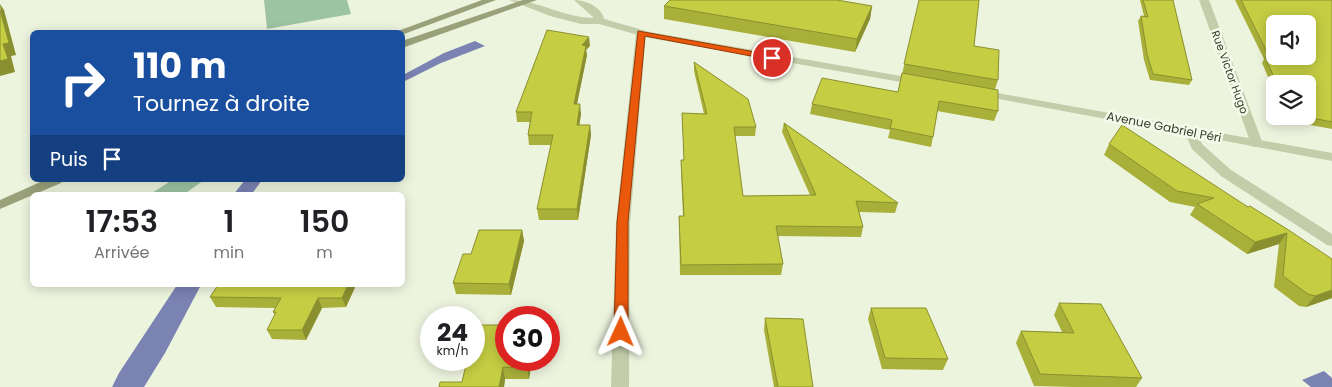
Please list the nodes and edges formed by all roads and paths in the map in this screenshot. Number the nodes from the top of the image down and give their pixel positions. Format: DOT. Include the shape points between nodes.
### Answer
graph roads {
  1 [pos="491,0"];
  2 [pos="579,0"];
  3 [pos="1204,0"];
  4 [pos="523,2"];
  5 [pos="599,22"];
  6 [pos="405,30"];
  7 [pos="641,33"];
  8 [pos="405,37"];
  9 [pos="405,45"];
  10 [pos="924,83"];
  11 [pos="970,91"];
  12 [pos="1191,133"];
  13 [pos="1257,144"];
  14 [pos="1332,157"];
  15 [pos="52,182"];
  16 [pos="0,205"];
  17 [pos="1332,241"];
  18 [pos="620,387"];
  1 -- 6 [label="main road"];
  2 -- 5 [label="street" via="599,16"];
  3 -- 13 [label="street, Rue Victor Hugo"];
  4 -- 5 [label="street" via="581,21"];
  4 -- 8 [label="main road"];
  4 -- 9 [label="main road"];
  5 -- 7 [label="street"];
  7 -- 10 [label="street"];
  7 -- 18 [label="street" via="622,222"];
  11 -- 12 [label="street, Avenue Gabriel Péri"];
  12 -- 13 [label="street, Avenue Gabriel Péri"];
  12 -- 17 [label="street" via="1196,146 1226,173"];
  13 -- 14 [label="street, Avenue Gabriel Péri"];
  15 -- 16 [label="main road"];
}
